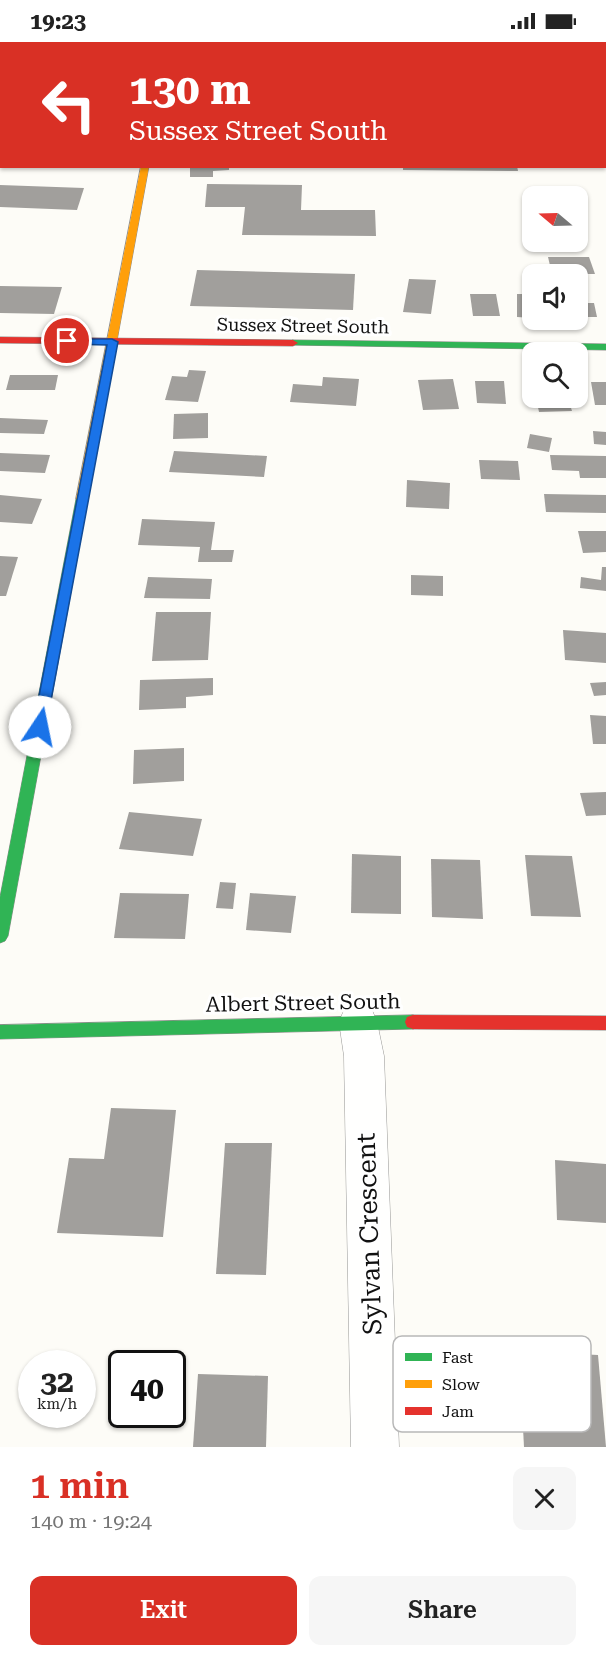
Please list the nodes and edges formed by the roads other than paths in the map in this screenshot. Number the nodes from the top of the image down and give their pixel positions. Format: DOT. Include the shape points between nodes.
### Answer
graph roads {
  1 [pos="146,168"];
  2 [pos="0,340"];
  3 [pos="112,342"];
  4 [pos="606,347"];
  5 [pos="0,936"];
  6 [pos="358,1022"];
  7 [pos="606,1023"];
  8 [pos="0,1032"];
  9 [pos="375,1447"];
  1 -- 3 [label="street"];
  2 -- 3 [label="street, Sussex Street South"];
  3 -- 4 [label="street, Sussex Street South"];
  3 -- 5 [label="street"];
  6 -- 7 [label="street, Albert Street South"];
  6 -- 8 [label="street, Albert Street South"];
  6 -- 9 [label="street, Sylvan Crescent" via="364,1056"];
}
